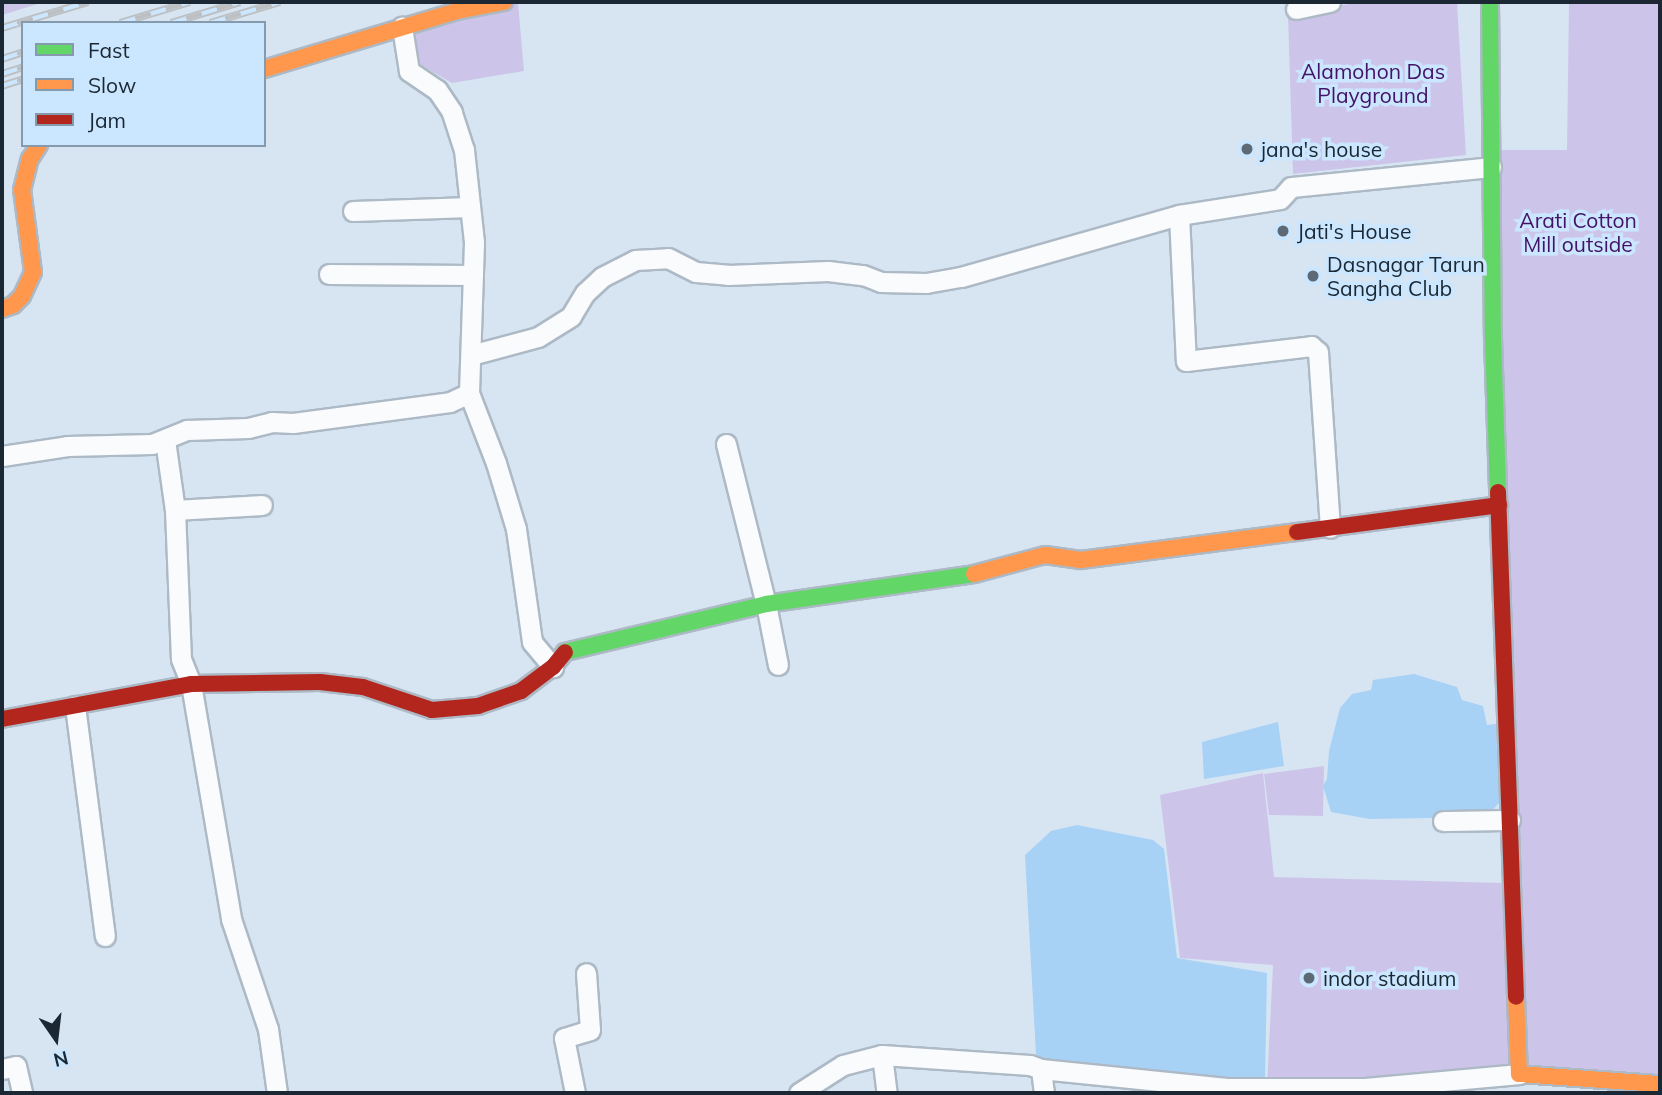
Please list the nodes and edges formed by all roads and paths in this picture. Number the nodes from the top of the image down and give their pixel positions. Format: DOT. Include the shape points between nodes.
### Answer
graph roads {
  1 [pos="503,2"];
  2 [pos="1330,2"];
  3 [pos="1490,2"];
  4 [pos="1296,9"];
  5 [pos="402,27"];
  6 [pos="266,68"];
  7 [pos="38,147"];
  8 [pos="1491,167"];
  9 [pos="470,206"];
  10 [pos="353,211"];
  11 [pos="1179,215"];
  12 [pos="329,274"];
  13 [pos="473,275"];
  14 [pos="2,309"];
  15 [pos="471,355"];
  16 [pos="469,393"];
  17 [pos="165,440"];
  18 [pos="726,444"];
  19 [pos="2,456"];
  20 [pos="262,505"];
  21 [pos="1499,505"];
  22 [pos="175,510"];
  23 [pos="1330,528"];
  24 [pos="766,604"];
  25 [pos="778,665"];
  26 [pos="553,667"];
  27 [pos="191,684"];
  28 [pos="75,706"];
  29 [pos="2,719"];
  30 [pos="1510,820"];
  31 [pos="1443,821"];
  32 [pos="105,936"];
  33 [pos="586,973"];
  34 [pos="882,1055"];
  35 [pos="2,1069"];
  36 [pos="1041,1069"];
  37 [pos="1519,1074"];
  38 [pos="1660,1084"];
  39 [pos="22,1093"];
  40 [pos="277,1093"];
  41 [pos="575,1093"];
  42 [pos="799,1093"];
  43 [pos="887,1093"];
  44 [pos="1044,1093"];
  1 -- 5 [label="street"];
  2 -- 4 [label="street"];
  3 -- 8 [label="street"];
  5 -- 6 [label="street"];
  5 -- 9 [label="street" via="409,71 437,90 452,112 464,150"];
  7 -- 14 [label="street" via="22,190 33,272 22,296"];
  8 -- 11 [label="street" via="1291,187 1280,200"];
  8 -- 21 [label="street"];
  9 -- 10 [label="street"];
  9 -- 13 [label="street"];
  11 -- 15 [label="street" via="961,277 926,282 881,282 828,271 728,275 696,272 668,258 635,260 602,277 571,316 538,337"];
  11 -- 23 [label="street" via="1186,361 1316,348"];
  12 -- 13 [label="street"];
  13 -- 15 [label="street"];
  15 -- 16 [label="street"];
  16 -- 17 [label="street" via="450,402 293,423 187,430"];
  16 -- 26 [label="street" via="516,528 532,642"];
  17 -- 19 [label="street" via="67,446"];
  17 -- 22 [label="street"];
  18 -- 24 [label="street"];
  20 -- 22 [label="street"];
  21 -- 23 [label="street"];
  21 -- 30 [label="street"];
  22 -- 27 [label="street" via="181,659"];
  23 -- 24 [label="street" via="1081,560 1045,555 978,573"];
  24 -- 25 [label="street"];
  24 -- 26 [label="street" via="562,653"];
  26 -- 27 [label="street" via="521,691 478,706 432,710 363,687 320,682"];
  27 -- 28 [label="street"];
  27 -- 40 [label="street" via="232,919 268,1029"];
  28 -- 29 [label="street"];
  28 -- 32 [label="street"];
  30 -- 31 [label="street"];
  30 -- 37 [label="street"];
  33 -- 41 [label="street" via="590,1030 564,1038"];
  34 -- 36 [label="street"];
  34 -- 42 [label="street" via="843,1065"];
  34 -- 43 [label="street"];
  35 -- 39 [label="street" via="16,1066"];
  36 -- 37 [label="street" via="1229,1088 1365,1088"];
  36 -- 44 [label="street"];
  37 -- 38 [label="street"];
}
